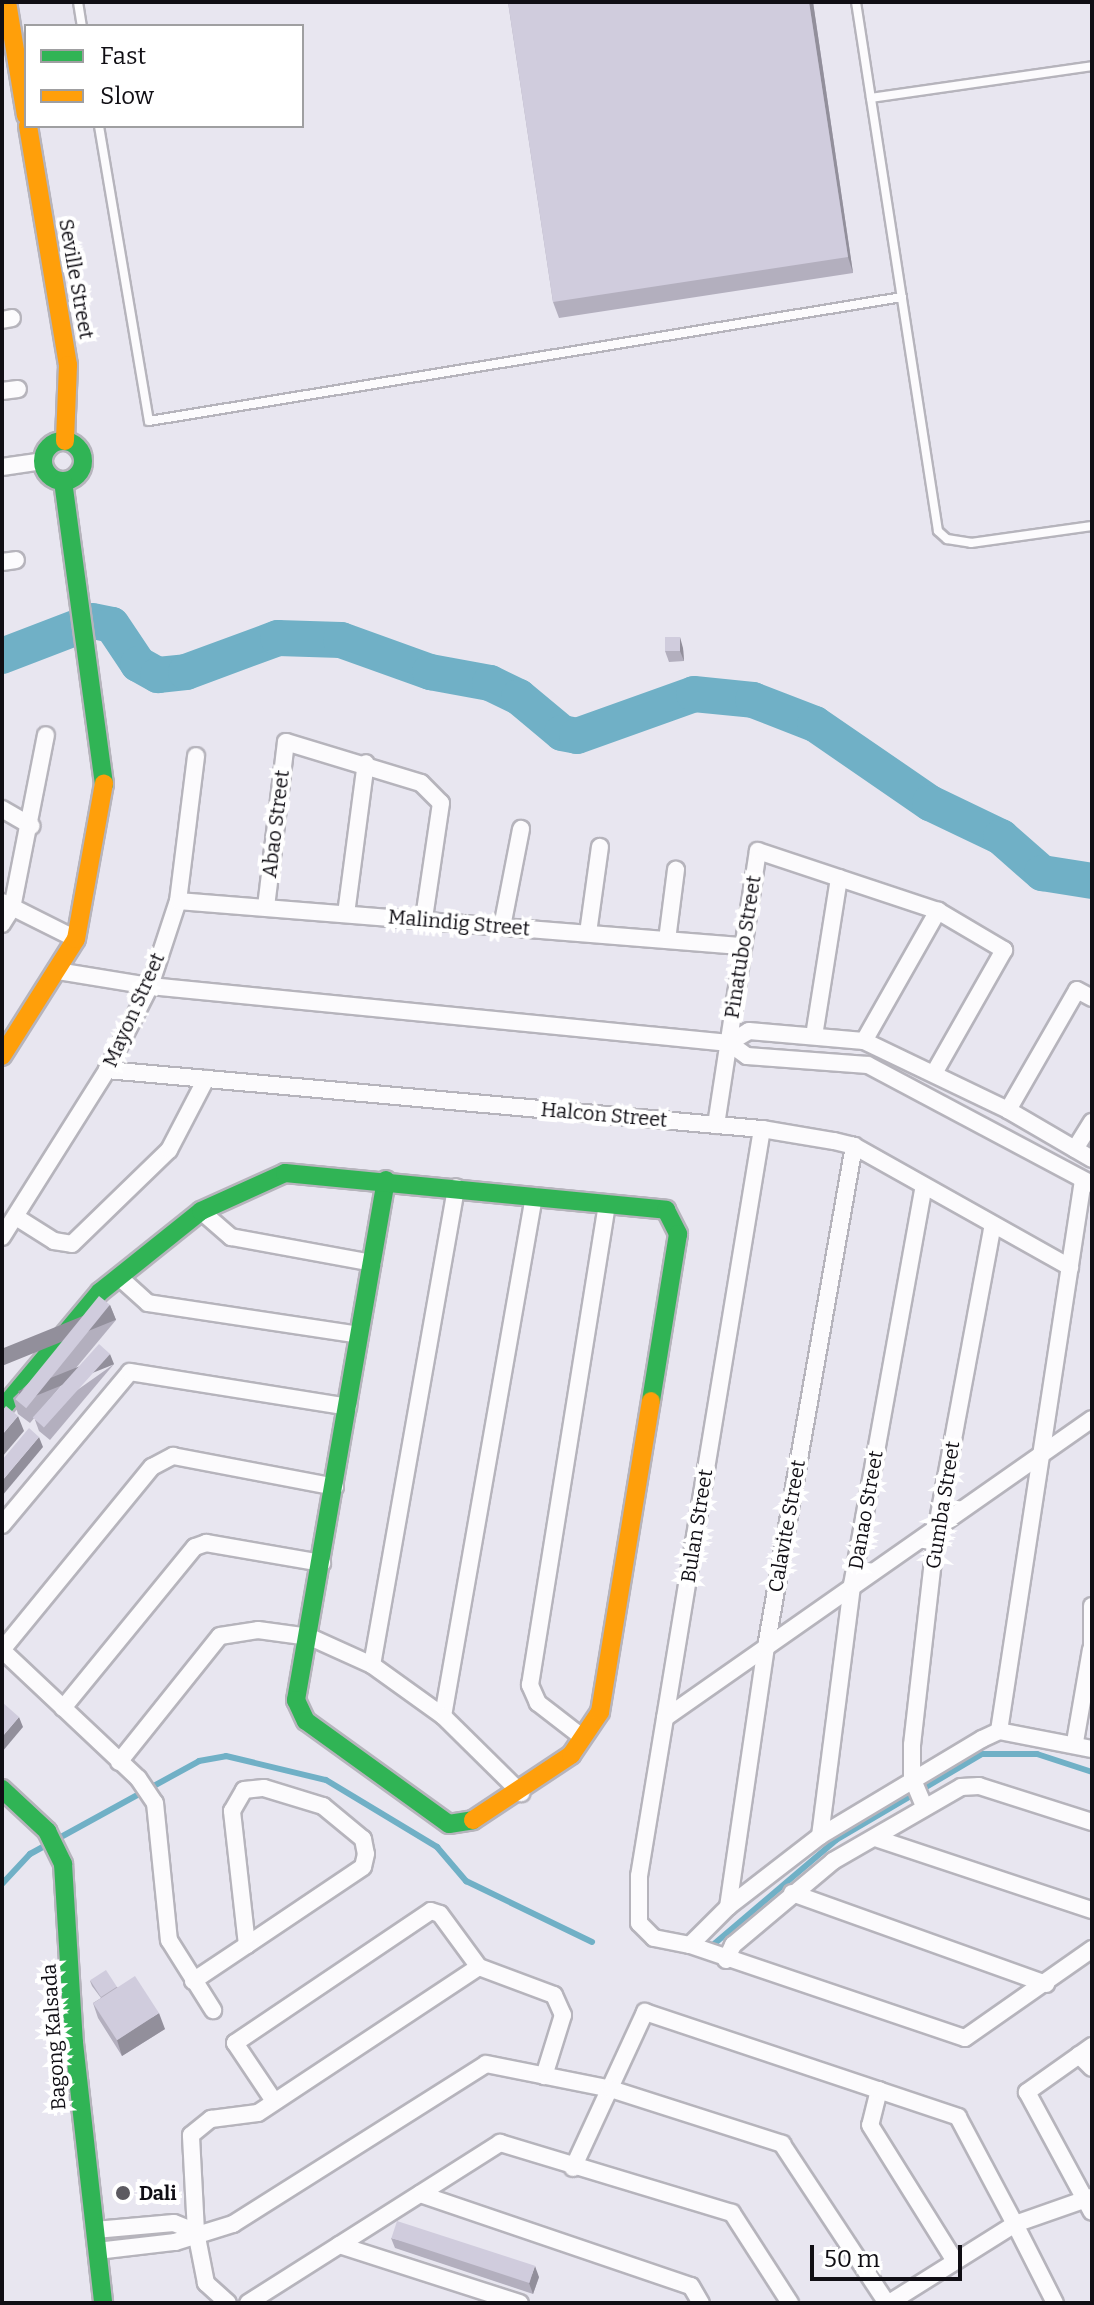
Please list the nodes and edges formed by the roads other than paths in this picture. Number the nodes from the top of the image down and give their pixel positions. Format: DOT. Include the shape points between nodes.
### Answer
graph roads {
  1 [pos="7,2"];
  2 [pos="78,2"];
  3 [pos="856,2"];
  4 [pos="82,24"];
  5 [pos="1092,66"];
  6 [pos="871,98"];
  7 [pos="24,103"];
  8 [pos="28,128"];
  9 [pos="99,128"];
  10 [pos="902,297"];
  11 [pos="65,441"];
  12 [pos="43,461"];
  13 [pos="2,467"];
  14 [pos="63,481"];
  15 [pos="1092,526"];
  16 [pos="46,735"];
  17 [pos="196,756"];
  18 [pos="366,763"];
  19 [pos="2,809"];
  20 [pos="31,826"];
  21 [pos="521,829"];
  22 [pos="600,847"];
  23 [pos="676,870"];
  24 [pos="839,878"];
  25 [pos="178,901"];
  26 [pos="7,905"];
  27 [pos="266,907"];
  28 [pos="938,911"];
  29 [pos="346,914"];
  30 [pos="424,918"];
  31 [pos="2,924"];
  32 [pos="502,927"];
  33 [pos="588,933"];
  34 [pos="76,939"];
  35 [pos="667,940"];
  36 [pos="740,946"];
  37 [pos="57,971"];
  38 [pos="150,986"];
  39 [pos="1092,998"];
  40 [pos="814,1036"];
  41 [pos="864,1041"];
  42 [pos="729,1043"];
  43 [pos="2,1056"];
  44 [pos="107,1070"];
  45 [pos="934,1073"];
  46 [pos="206,1079"];
  47 [pos="1008,1110"];
  48 [pos="1092,1122"];
  49 [pos="716,1125"];
  50 [pos="762,1129"];
  51 [pos="854,1146"];
  52 [pos="1075,1149"];
  53 [pos="1092,1159"];
  54 [pos="386,1180"];
  55 [pos="1087,1182"];
  56 [pos="924,1186"];
  57 [pos="456,1187"];
  58 [pos="534,1196"];
  59 [pos="607,1204"];
  60 [pos="201,1211"];
  61 [pos="16,1217"];
  62 [pos="993,1225"];
  63 [pos="2,1237"];
  64 [pos="373,1263"];
  65 [pos="1070,1267"];
  66 [pos="119,1277"];
  67 [pos="360,1335"];
  68 [pos="348,1407"];
  69 [pos="2,1409"];
  70 [pos="1092,1419"];
  71 [pos="1041,1453"];
  72 [pos="335,1487"];
  73 [pos="2,1525"];
  74 [pos="937,1526"];
  75 [pos="322,1563"];
  76 [pos="852,1585"];
  77 [pos="1092,1606"];
  78 [pos="310,1637"];
  79 [pos="766,1647"];
  80 [pos="1091,1649"];
  81 [pos="2,1650"];
  82 [pos="372,1665"];
  83 [pos="63,1708"];
  84 [pos="443,1716"];
  85 [pos="665,1718"];
  86 [pos="999,1731"];
  87 [pos="582,1737"];
  88 [pos="1075,1742"];
  89 [pos="1092,1749"];
  90 [pos="119,1762"];
  91 [pos="2,1789"];
  92 [pos="918,1792"];
  93 [pos="521,1793"];
  94 [pos="1092,1822"];
  95 [pos="820,1836"];
  96 [pos="875,1838"];
  97 [pos="792,1893"];
  98 [pos="728,1907"];
  99 [pos="1092,1910"];
  100 [pos="247,1945"];
  101 [pos="690,1945"];
  102 [pos="1092,1949"];
  103 [pos="726,1960"];
  104 [pos="479,1967"];
  105 [pos="193,1981"];
  106 [pos="1046,1984"];
  107 [pos="213,2010"];
  108 [pos="1086,2050"];
  109 [pos="1092,2068"];
  110 [pos="544,2076"];
  111 [pos="611,2089"];
  112 [pos="879,2090"];
  113 [pos="274,2101"];
  114 [pos="573,2168"];
  115 [pos="420,2194"];
  116 [pos="1090,2203"];
  117 [pos="1015,2224"];
  118 [pos="95,2230"];
  119 [pos="196,2232"];
  120 [pos="339,2245"];
  121 [pos="97,2251"];
  122 [pos="955,2261"];
  123 [pos="1050,2301"];
  124 [pos="103,2303"];
  125 [pos="228,2303"];
  126 [pos="248,2303"];
  127 [pos="520,2303"];
  128 [pos="701,2303"];
  129 [pos="790,2303"];
  130 [pos="888,2303"];
  1 -- 7 [label="street"];
  2 -- 4 [label="lane"];
  3 -- 6 [label="lane"];
  5 -- 6 [label="lane"];
  6 -- 10 [label="lane"];
  8 -- 11 [label="street, Seville Street" via="68,365"];
  9 -- 10 [label="lane" via="149,421"];
  10 -- 15 [label="lane" via="938,531 947,539 971,543"];
  11 -- 12 [label="street" via="50,446"];
  11 -- 14 [label="street" via="77,446 83,459 76,477"];
  12 -- 13 [label="street"];
  12 -- 14 [label="street" via="49,476"];
  14 -- 34 [label="street" via="106,772 89,890"];
  16 -- 20 [label="street"];
  17 -- 25 [label="street, Mayon Street"];
  18 -- 27 [label="street, Abao Street" via="286,742"];
  18 -- 29 [label="street"];
  18 -- 30 [label="street" via="421,783 441,803"];
  19 -- 20 [label="street"];
  20 -- 26 [label="street"];
  21 -- 32 [label="street"];
  22 -- 33 [label="street"];
  23 -- 35 [label="street"];
  24 -- 28 [label="street"];
  24 -- 36 [label="street, Pinatubo Street" via="758,851"];
  24 -- 40 [label="street"];
  25 -- 27 [label="street, Malindig Street"];
  25 -- 38 [label="street, Mayon Street"];
  26 -- 31 [label="street"];
  26 -- 34 [label="street"];
  27 -- 29 [label="street, Malindig Street"];
  28 -- 41 [label="street"];
  28 -- 45 [label="street" via="1004,950"];
  29 -- 30 [label="street, Malindig Street"];
  30 -- 32 [label="street, Malindig Street"];
  32 -- 33 [label="street, Malindig Street"];
  33 -- 35 [label="street, Malindig Street"];
  34 -- 37 [label="street"];
  35 -- 36 [label="street, Malindig Street"];
  36 -- 42 [label="street, Pinatubo Street"];
  37 -- 38 [label="street"];
  37 -- 43 [label="street"];
  38 -- 42 [label="street"];
  38 -- 44 [label="street, Mayon Street"];
  39 -- 47 [label="street" via="1077,990"];
  40 -- 41 [label="street"];
  40 -- 42 [label="street" via="749,1031"];
  41 -- 45 [label="street"];
  42 -- 49 [label="street, Pinatubo Street"];
  42 -- 55 [label="street" via="747,1056 868,1065"];
  44 -- 46 [label="street, Halcon Street"];
  44 -- 61 [label="street, Mayon Street"];
  45 -- 47 [label="street"];
  46 -- 49 [label="street, Halcon Street"];
  46 -- 61 [label="street" via="169,1150 72,1244 54,1241"];
  47 -- 52 [label="street"];
  48 -- 52 [label="street"];
  49 -- 50 [label="street, Halcon Street"];
  50 -- 51 [label="street, Halcon Street"];
  50 -- 85 [label="street, Bulan Street"];
  51 -- 56 [label="street, Halcon Street"];
  51 -- 79 [label="street, Calavite Street"];
  52 -- 53 [label="street"];
  54 -- 57 [label="street"];
  54 -- 60 [label="street" via="285,1173"];
  54 -- 64 [label="street"];
  55 -- 65 [label="street"];
  56 -- 62 [label="street, Halcon Street"];
  56 -- 76 [label="street, Danao Street"];
  57 -- 58 [label="street"];
  57 -- 82 [label="street"];
  58 -- 59 [label="street"];
  58 -- 84 [label="street"];
  59 -- 87 [label="street" via="530,1685 538,1703"];
  59 -- 87 [label="street" via="666,1210 678,1234 600,1712"];
  60 -- 64 [label="street" via="231,1237"];
  60 -- 66 [label="street"];
  61 -- 63 [label="street, Mayon Street"];
  62 -- 65 [label="street, Halcon Street"];
  62 -- 74 [label="street, Gumba Street"];
  64 -- 67 [label="street"];
  65 -- 71 [label="street"];
  66 -- 67 [label="street" via="148,1303"];
  66 -- 69 [label="street" via="100,1292"];
  67 -- 68 [label="street"];
  68 -- 72 [label="street"];
  68 -- 73 [label="street" via="130,1372"];
  70 -- 71 [label="street"];
  71 -- 74 [label="street"];
  71 -- 86 [label="street"];
  72 -- 75 [label="street"];
  72 -- 81 [label="street" via="173,1456 152,1467"];
  74 -- 76 [label="street"];
  74 -- 92 [label="street, Gumba Street"];
  75 -- 78 [label="street"];
  75 -- 83 [label="street" via="206,1543 195,1547"];
  76 -- 79 [label="street"];
  76 -- 95 [label="street, Danao Street"];
  77 -- 80 [label="street"];
  78 -- 82 [label="street"];
  78 -- 90 [label="street" via="258,1630 220,1636"];
  78 -- 93 [label="street" via="296,1700 306,1721 449,1824 470,1822"];
  79 -- 85 [label="street"];
  79 -- 98 [label="street, Calavite Street"];
  80 -- 88 [label="street"];
  81 -- 83 [label="street"];
  82 -- 84 [label="street"];
  83 -- 90 [label="street"];
  84 -- 93 [label="street"];
  85 -- 101 [label="street, Bulan Street" via="639,1876 639,1923 654,1938"];
  86 -- 88 [label="street"];
  86 -- 92 [label="street"];
  87 -- 93 [label="street" via="571,1755"];
  88 -- 89 [label="street"];
  90 -- 105 [label="street" via="155,1803 169,1940"];
  91 -- 118 [label="street, Bagong Kalsada" via="47,1831 66,1884 74,2043"];
  92 -- 94 [label="street" via="979,1786"];
  92 -- 95 [label="street"];
  92 -- 96 [label="street"];
  95 -- 98 [label="street"];
  96 -- 97 [label="street" via="833,1861"];
  96 -- 99 [label="street"];
  97 -- 103 [label="street" via="733,1945"];
  97 -- 106 [label="street"];
  98 -- 101 [label="street"];
  100 -- 100 [label="street" via="363,1867 363,1839 323,1806 264,1788 244,1790 232,1811"];
  100 -- 105 [label="street"];
  101 -- 103 [label="street"];
  102 -- 106 [label="street"];
  103 -- 106 [label="street" via="965,2038"];
  104 -- 110 [label="street" via="554,1995 563,2015"];
  104 -- 113 [label="street"];
  104 -- 113 [label="street" via="440,1914 431,1911 235,2043"];
  105 -- 107 [label="street"];
  108 -- 109 [label="street"];
  108 -- 116 [label="street" via="1027,2092"];
  110 -- 111 [label="street"];
  110 -- 119 [label="street" via="486,2064 233,2224"];
  111 -- 112 [label="street" via="645,2012"];
  111 -- 114 [label="street"];
  111 -- 130 [label="street" via="782,2144"];
  112 -- 117 [label="street" via="958,2117"];
  112 -- 122 [label="street" via="870,2125"];
  113 -- 119 [label="street" via="249,2118 211,2119 191,2135"];
  114 -- 115 [label="street" via="500,2143"];
  114 -- 129 [label="street" via="732,2213"];
  115 -- 120 [label="street"];
  115 -- 128 [label="street" via="691,2286"];
  116 -- 117 [label="street"];
  117 -- 122 [label="street"];
  117 -- 123 [label="street"];
  118 -- 119 [label="street" via="174,2223"];
  118 -- 121 [label="street, Bagong Kalsada"];
  119 -- 121 [label="street" via="175,2242"];
  119 -- 125 [label="street" via="206,2283"];
  120 -- 126 [label="street"];
  120 -- 127 [label="street"];
  121 -- 124 [label="street, Bagong Kalsada"];
  122 -- 130 [label="street"];
}
